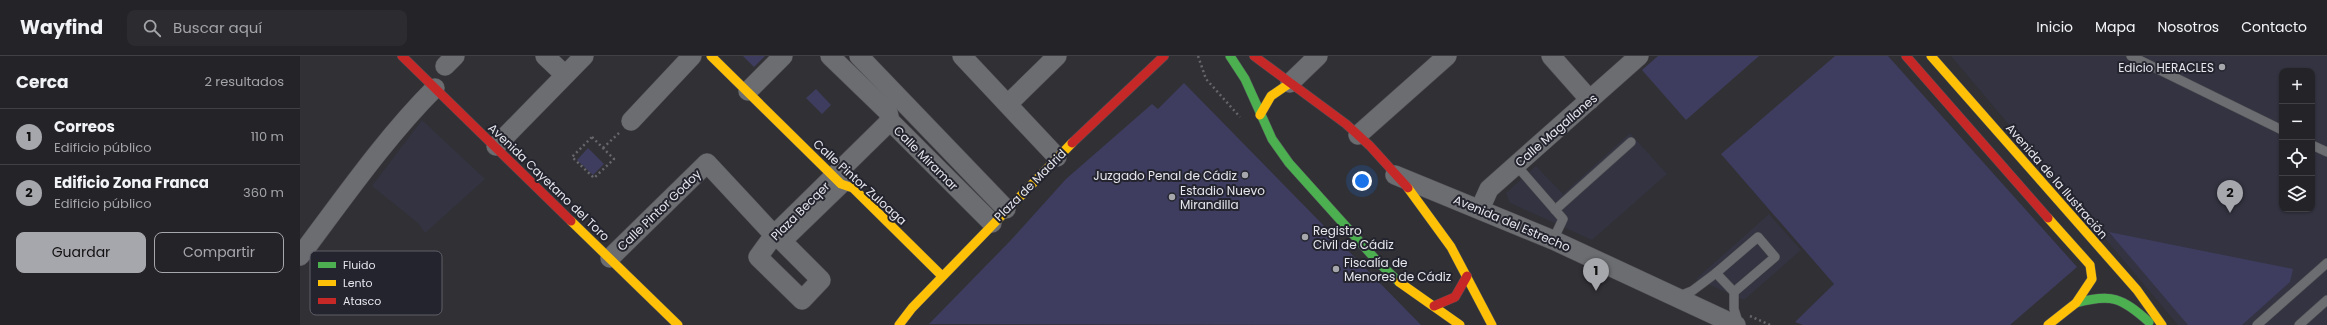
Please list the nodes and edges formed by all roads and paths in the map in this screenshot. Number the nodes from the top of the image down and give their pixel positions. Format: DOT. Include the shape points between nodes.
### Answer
graph roads {
  1 [pos="402,56"];
  2 [pos="546,56"];
  3 [pos="584,56"];
  4 [pos="692,56"];
  5 [pos="711,56"];
  6 [pos="782,56"];
  7 [pos="830,56"];
  8 [pos="859,56"];
  9 [pos="962,56"];
  10 [pos="1057,56"];
  11 [pos="1164,56"];
  12 [pos="1230,56"];
  13 [pos="1254,56"];
  14 [pos="1318,56"];
  15 [pos="1447,56"];
  16 [pos="1551,56"];
  17 [pos="1639,56"];
  18 [pos="1906,56"];
  19 [pos="1931,56"];
  20 [pos="2131,56"];
  21 [pos="565,75"];
  22 [pos="1290,84"];
  23 [pos="435,88"];
  24 [pos="748,91"];
  25 [pos="1590,100"];
  26 [pos="1008,104"];
  27 [pos="1260,115"];
  28 [pos="631,121"];
  29 [pos="890,121"];
  30 [pos="2279,129"];
  31 [pos="1358,135"];
  32 [pos="614,138"];
  33 [pos="1631,142"];
  34 [pos="496,146"];
  35 [pos="2315,146"];
  36 [pos="603,148"];
  37 [pos="2327,152"];
  38 [pos="1057,157"];
  39 [pos="1516,165"];
  40 [pos="1395,175"];
  41 [pos="838,180"];
  42 [pos="1480,209"];
  43 [pos="1006,210"];
  44 [pos="1555,210"];
  45 [pos="992,224"];
  46 [pos="774,235"];
  47 [pos="1552,240"];
  48 [pos="300,256"];
  49 [pos="610,258"];
  50 [pos="2327,262"];
  51 [pos="1716,273"];
  52 [pos="942,276"];
  53 [pos="1467,276"];
  54 [pos="1734,292"];
  55 [pos="1675,298"];
  56 [pos="2327,300"];
  57 [pos="2076,303"];
  58 [pos="1434,306"];
  59 [pos="902,324"];
  60 [pos="678,325"];
  61 [pos="1460,325"];
  62 [pos="1492,325"];
  63 [pos="1738,325"];
  64 [pos="2048,325"];
  65 [pos="2152,325"];
  66 [pos="2162,325"];
  67 [pos="2256,325"];
  68 [pos="2299,325"];
  1 -- 23 [label="main road, Avenida Cayetano del Toro"];
  2 -- 21 [label="street"];
  3 -- 21 [label="street"];
  4 -- 28 [label="street"];
  5 -- 24 [label="main road, Calle Pintor Zuloaga"];
  6 -- 24 [label="street"];
  7 -- 29 [label="street, Calle Miramar" via="888,112"];
  8 -- 43 [label="street, Calle Miramar"];
  9 -- 26 [label="street"];
  10 -- 26 [label="street"];
  11 -- 38 [label="main road, Plaza de Madrid"];
  12 -- 27 [label="main road" via="1245,79"];
  13 -- 22 [label="main road"];
  14 -- 22 [label="street"];
  15 -- 31 [label="street"];
  16 -- 25 [label="street"];
  17 -- 25 [label="street, Calle Magallanes"];
  18 -- 57 [label="main road" via="2090,265 2092,279"];
  19 -- 66 [label="main road, Avenida de la Ilustración" via="2137,290"];
  20 -- 30 [label="lane"];
  21 -- 34 [label="street"];
  22 -- 27 [label="main road" via="1271,96"];
  22 -- 31 [label="main road" via="1314,99"];
  23 -- 34 [label="main road, Avenida Cayetano del Toro"];
  23 -- 48 [label="street" via="374,158"];
  24 -- 41 [label="main road, Calle Pintor Zuloaga"];
  25 -- 39 [label="street, Calle Magallanes"];
  26 -- 38 [label="street"];
  27 -- 58 [label="main road" via="1289,164 1378,262 1403,286"];
  29 -- 41 [label="street"];
  29 -- 45 [label="street, Calle Miramar"];
  31 -- 40 [label="main road"];
  32 -- 36 [label="path"];
  33 -- 44 [label="lane"];
  34 -- 49 [label="main road, Avenida Cayetano del Toro"];
  35 -- 37 [label="lane"];
  36 -- 36 [label="path" via="592,137 572,157 594,178 614,159"];
  38 -- 43 [label="main road, Plaza de Madrid"];
  39 -- 42 [label="street, Calle Magallanes" via="1489,189"];
  39 -- 44 [label="lane"];
  40 -- 42 [label="street, Avenida del Estrecho"];
  40 -- 53 [label="main road" via="1432,218"];
  41 -- 46 [label="street, Plaza Becqer"];
  41 -- 46 [label="street, Plaza Becqer" via="782,241 821,280 802,300 758,257"];
  41 -- 52 [label="main road, Calle Pintor Zuloaga" via="852,188"];
  42 -- 47 [label="street, Avenida del Estrecho"];
  43 -- 45 [label="main road, Plaza de Madrid"];
  44 -- 47 [label="lane" via="1563,219"];
  45 -- 52 [label="main road, Plaza de Madrid"];
  46 -- 49 [label="street, Calle Pintor Godoy" via="707,163"];
  47 -- 55 [label="street, Avenida del Estrecho"];
  49 -- 60 [label="main road, Avenida Cayetano del Toro"];
  50 -- 67 [label="lane"];
  51 -- 54 [label="lane"];
  51 -- 54 [label="lane" via="1758,237 1776,257"];
  51 -- 55 [label="lane" via="1692,291"];
  52 -- 59 [label="main road, Plaza de Madrid" via="912,308"];
  53 -- 58 [label="main road" via="1455,297"];
  53 -- 62 [label="main road"];
  54 -- 63 [label="lane" via="1734,309"];
  55 -- 63 [label="street, Avenida del Estrecho"];
  56 -- 68 [label="lane"];
  57 -- 64 [label="main road"];
  57 -- 65 [label="main road" via="2102,295 2124,300"];
  58 -- 61 [label="main road"];
}
